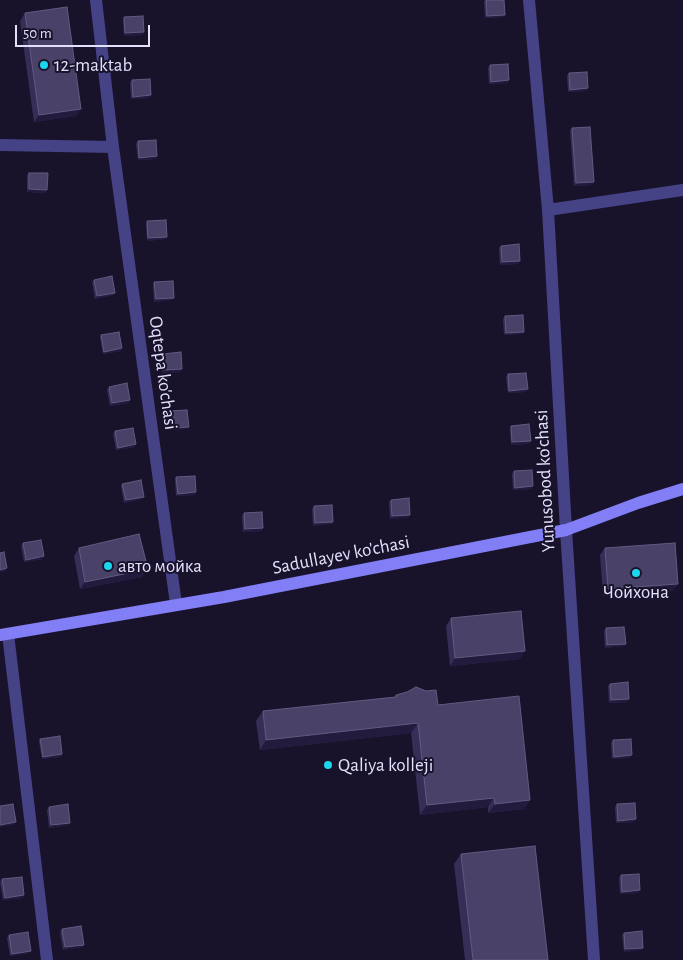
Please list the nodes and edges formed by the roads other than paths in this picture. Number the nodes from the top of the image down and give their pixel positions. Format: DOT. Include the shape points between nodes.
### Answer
graph roads {
  1 [pos="96,0"];
  2 [pos="529,0"];
  3 [pos="0,145"];
  4 [pos="113,147"];
  5 [pos="683,190"];
  6 [pos="548,210"];
  7 [pos="683,489"];
  8 [pos="566,530"];
  9 [pos="176,604"];
  10 [pos="4,635"];
  11 [pos="48,960"];
  12 [pos="594,960"];
  1 -- 4 [label="street, Oqtepa ko'chasi"];
  2 -- 6 [label="street, Yunusobod ko'chasi"];
  3 -- 4 [label="street"];
  4 -- 9 [label="street, Oqtepa ko'chasi"];
  5 -- 6 [label="street"];
  6 -- 8 [label="street, Yunusobod ko'chasi"];
  7 -- 8 [label="main road, Sadullayev ko'chasi"];
  8 -- 9 [label="main road, Sadullayev ko'chasi"];
  8 -- 12 [label="street, Yunusobod ko'chasi"];
  9 -- 10 [label="main road, Sadullayev ko'chasi"];
  10 -- 11 [label="street"];
}
